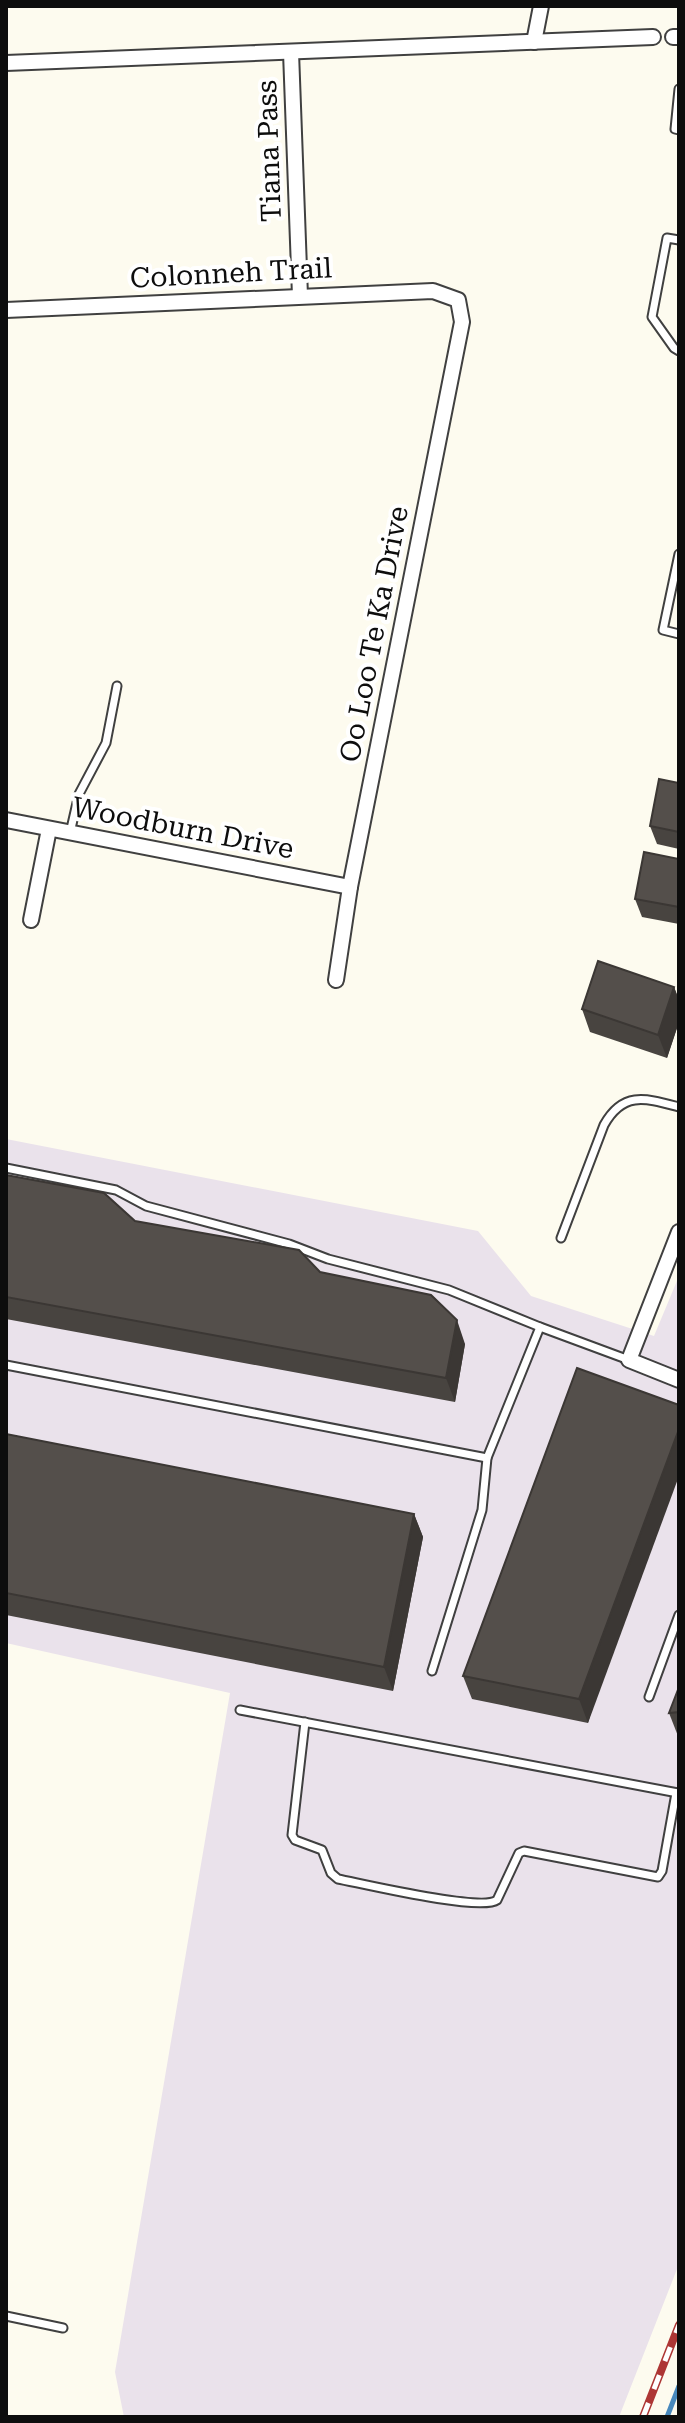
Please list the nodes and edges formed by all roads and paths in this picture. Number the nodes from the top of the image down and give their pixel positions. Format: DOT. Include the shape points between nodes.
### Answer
graph roads {
  1 [pos="541,6"];
  2 [pos="653,37"];
  3 [pos="534,42"];
  4 [pos="291,52"];
  5 [pos="6,63"];
  6 [pos="679,89"];
  7 [pos="679,130"];
  8 [pos="679,240"];
  9 [pos="300,296"];
  10 [pos="458,300"];
  11 [pos="6,310"];
  12 [pos="679,351"];
  13 [pos="679,554"];
  14 [pos="679,634"];
  15 [pos="117,686"];
  16 [pos="6,820"];
  17 [pos="49,829"];
  18 [pos="70,833"];
  19 [pos="350,887"];
  20 [pos="31,920"];
  21 [pos="336,980"];
  22 [pos="679,1107"];
  23 [pos="6,1168"];
  24 [pos="679,1232"];
  25 [pos="561,1238"];
  26 [pos="540,1327"];
  27 [pos="629,1360"];
  28 [pos="6,1365"];
  29 [pos="679,1380"];
  30 [pos="487,1458"];
  31 [pos="679,1615"];
  32 [pos="432,1671"];
  33 [pos="649,1697"];
  34 [pos="240,1710"];
  35 [pos="305,1722"];
  36 [pos="678,1793"];
  37 [pos="6,2316"];
  38 [pos="63,2328"];
  1 -- 3 [label="street"];
  2 -- 3 [label="street"];
  3 -- 4 [label="street"];
  4 -- 5 [label="street"];
  4 -- 9 [label="street, Tiana Pass"];
  6 -- 7 [label="lane"];
  8 -- 12 [label="lane" via="667,238 652,317"];
  9 -- 10 [label="street, Colonneh Trail" via="433,291"];
  9 -- 11 [label="street, Colonneh Trail"];
  10 -- 19 [label="street, Oo Loo Te Ka Drive" via="462,322"];
  13 -- 14 [label="lane" via="663,630"];
  15 -- 18 [label="lane" via="106,743 79,794"];
  16 -- 17 [label="street, Woodburn Drive"];
  17 -- 18 [label="street, Woodburn Drive"];
  17 -- 20 [label="street"];
  18 -- 19 [label="street, Woodburn Drive"];
  19 -- 21 [label="street, Oo Loo Te Ka Drive"];
  22 -- 25 [label="lane" via="641,1098 612,1110"];
  23 -- 26 [label="lane" via="116,1190 146,1206 449,1290"];
  24 -- 27 [label="street"];
  26 -- 27 [label="lane"];
  26 -- 30 [label="lane"];
  27 -- 29 [label="street"];
  28 -- 30 [label="lane"];
  30 -- 32 [label="lane" via="482,1510"];
  31 -- 33 [label="lane"];
  34 -- 35 [label="lane"];
  35 -- 36 [label="lane"];
  35 -- 36 [label="lane" via="292,1835 322,1850 338,1879 465,1903 493,1903 524,1851 658,1877"];
  37 -- 38 [label="lane"];
}
